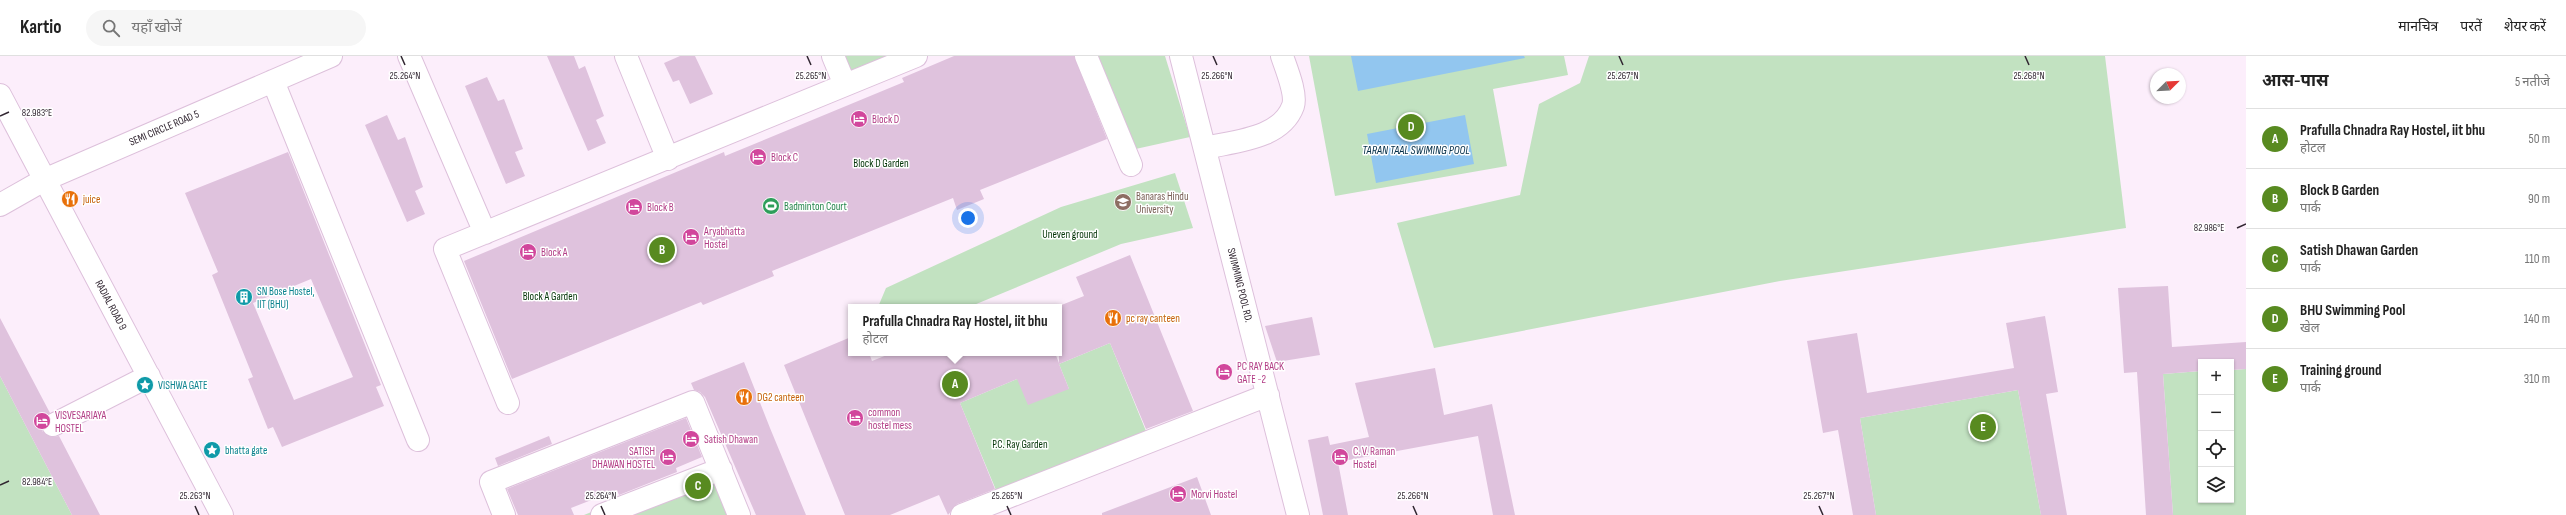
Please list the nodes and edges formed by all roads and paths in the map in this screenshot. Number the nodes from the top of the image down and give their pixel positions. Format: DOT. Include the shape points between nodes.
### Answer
graph roads {
  1 [pos="331,56"];
  2 [pos="409,56"];
  3 [pos="626,56"];
  4 [pos="833,56"];
  5 [pos="916,56"];
  6 [pos="1086,56"];
  7 [pos="1181,56"];
  8 [pos="1282,56"];
  9 [pos="273,81"];
  10 [pos="845,85"];
  11 [pos="0,95"];
  12 [pos="1205,148"];
  13 [pos="668,159"];
  14 [pos="1131,165"];
  15 [pos="44,180"];
  16 [pos="0,205"];
  17 [pos="485,232"];
  18 [pos="149,376"];
  19 [pos="1268,395"];
  20 [pos="508,403"];
  21 [pos="53,425"];
  22 [pos="418,440"];
  23 [pos="721,469"];
  24 [pos="222,515"];
  25 [pos="504,515"];
  26 [pos="602,515"];
  27 [pos="739,515"];
  28 [pos="962,515"];
  29 [pos="1298,515"];
  1 -- 9 [label="street, SEMI CIRCLE ROAD 5"];
  2 -- 17 [label="street"];
  3 -- 13 [label="street"];
  4 -- 10 [label="street"];
  5 -- 10 [label="street"];
  6 -- 14 [label="street"];
  7 -- 12 [label="street, SWIMMING POOL RD."];
  8 -- 12 [label="street" via="1291,80 1293,106 1279,127 1257,136"];
  9 -- 15 [label="street, SEMI CIRCLE ROAD 5"];
  9 -- 22 [label="street"];
  10 -- 13 [label="street"];
  11 -- 15 [label="street, RADIAL ROAD 9"];
  12 -- 19 [label="street, SWIMMING POOL RD."];
  13 -- 17 [label="street"];
  15 -- 16 [label="street, SEMI CIRCLE ROAD 5"];
  15 -- 18 [label="street, RADIAL ROAD 9"];
  17 -- 20 [label="street" via="445,249"];
  18 -- 21 [label="street"];
  18 -- 24 [label="street, RADIAL ROAD 9"];
  19 -- 28 [label="street"];
  19 -- 29 [label="street, SWIMMING POOL RD."];
  23 -- 25 [label="street" via="693,402 491,482"];
  23 -- 26 [label="street"];
  23 -- 27 [label="street"];
}
